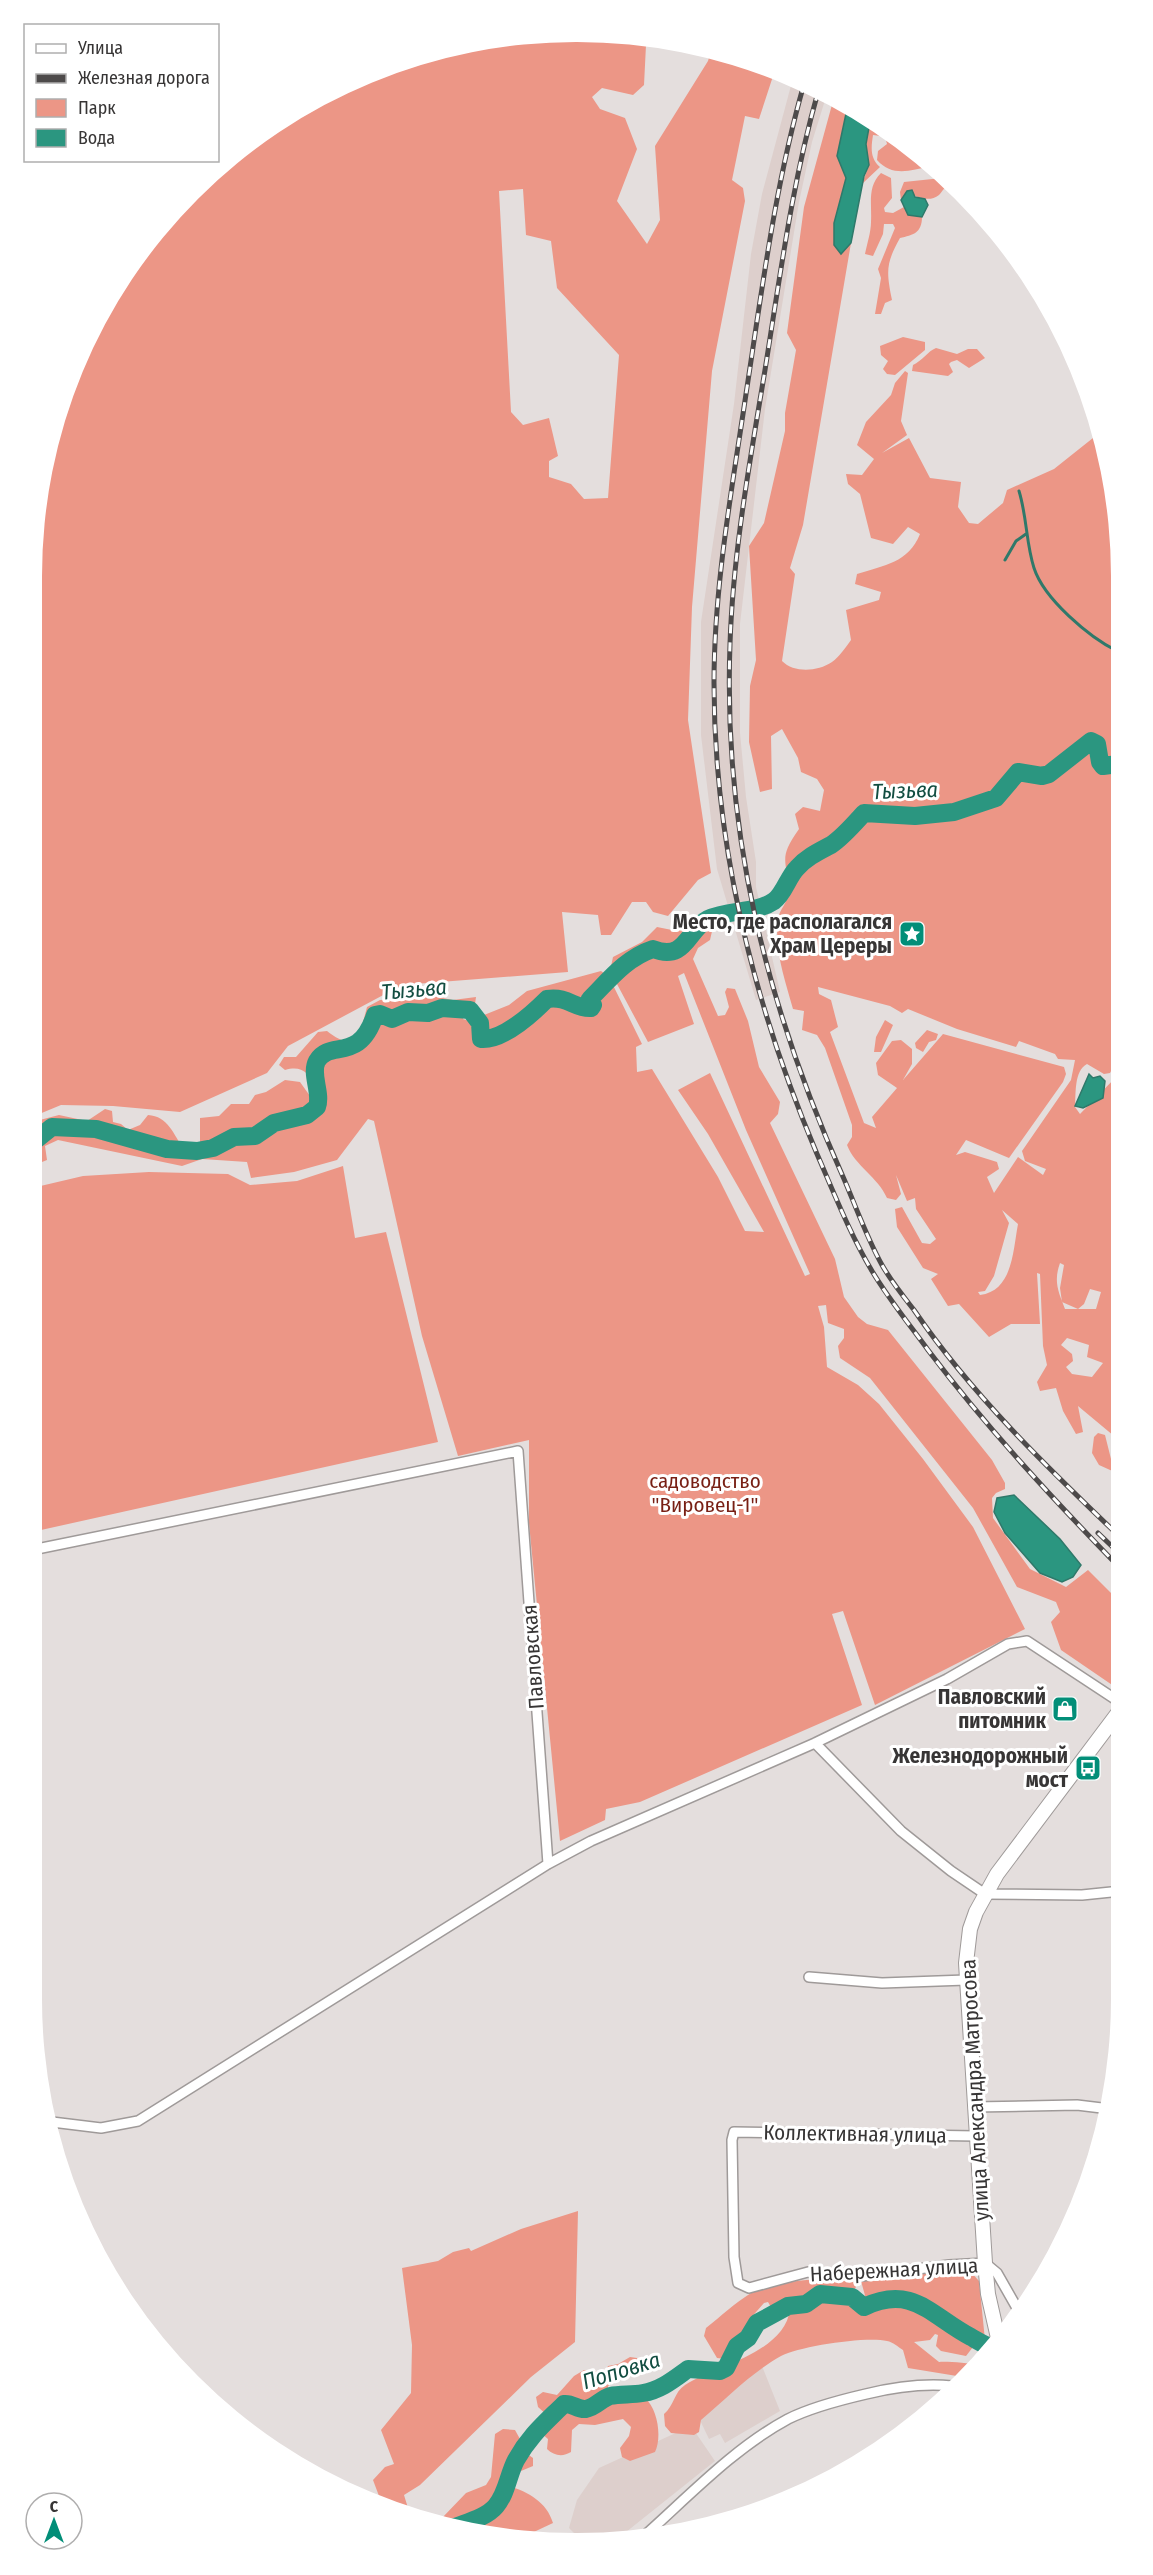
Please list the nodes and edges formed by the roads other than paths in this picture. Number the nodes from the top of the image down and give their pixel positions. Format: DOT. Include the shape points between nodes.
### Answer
graph roads {
  1 [pos="42,1548"];
  2 [pos="1111,1697"];
  3 [pos="1111,1723"];
  4 [pos="815,1743"];
  5 [pos="548,1864"];
  6 [pos="1111,1892"];
  7 [pos="985,1894"];
  8 [pos="809,1977"];
  9 [pos="966,1980"];
  10 [pos="974,2107"];
  11 [pos="1100,2108"];
  12 [pos="57,2123"];
  13 [pos="976,2136"];
  14 [pos="985,2263"];
  15 [pos="749,2288"];
  16 [pos="1015,2304"];
  17 [pos="996,2330"];
  18 [pos="944,2385"];
  19 [pos="655,2527"];
  1 -- 5 [label="street, Павловская" via="518,1451"];
  2 -- 4 [label="street" via="1028,1641 1019,1641"];
  3 -- 7 [label="main road, улица Александра Матросова"];
  4 -- 5 [label="street"];
  4 -- 7 [label="street" via="901,1831"];
  5 -- 12 [label="street" via="138,2121 101,2128"];
  6 -- 7 [label="street"];
  7 -- 9 [label="main road, улица Александра Матросова" via="970,1929"];
  8 -- 9 [label="street" via="882,1983"];
  9 -- 10 [label="main road, улица Александра Матросова"];
  10 -- 11 [label="street"];
  10 -- 13 [label="main road, улица Александра Матросова"];
  13 -- 14 [label="main road, улица Александра Матросова"];
  13 -- 15 [label="street, Коллективная улица" via="734,2132 734,2257 738,2283"];
  14 -- 15 [label="street, Набережная улица" via="862,2276 808,2272"];
  14 -- 16 [label="street, Набережная улица" via="997,2273"];
  14 -- 17 [label="main road, улица Александра Матросова"];
  18 -- 19 [label="street" via="897,2386 836,2400 789,2419 750,2444"];
}
